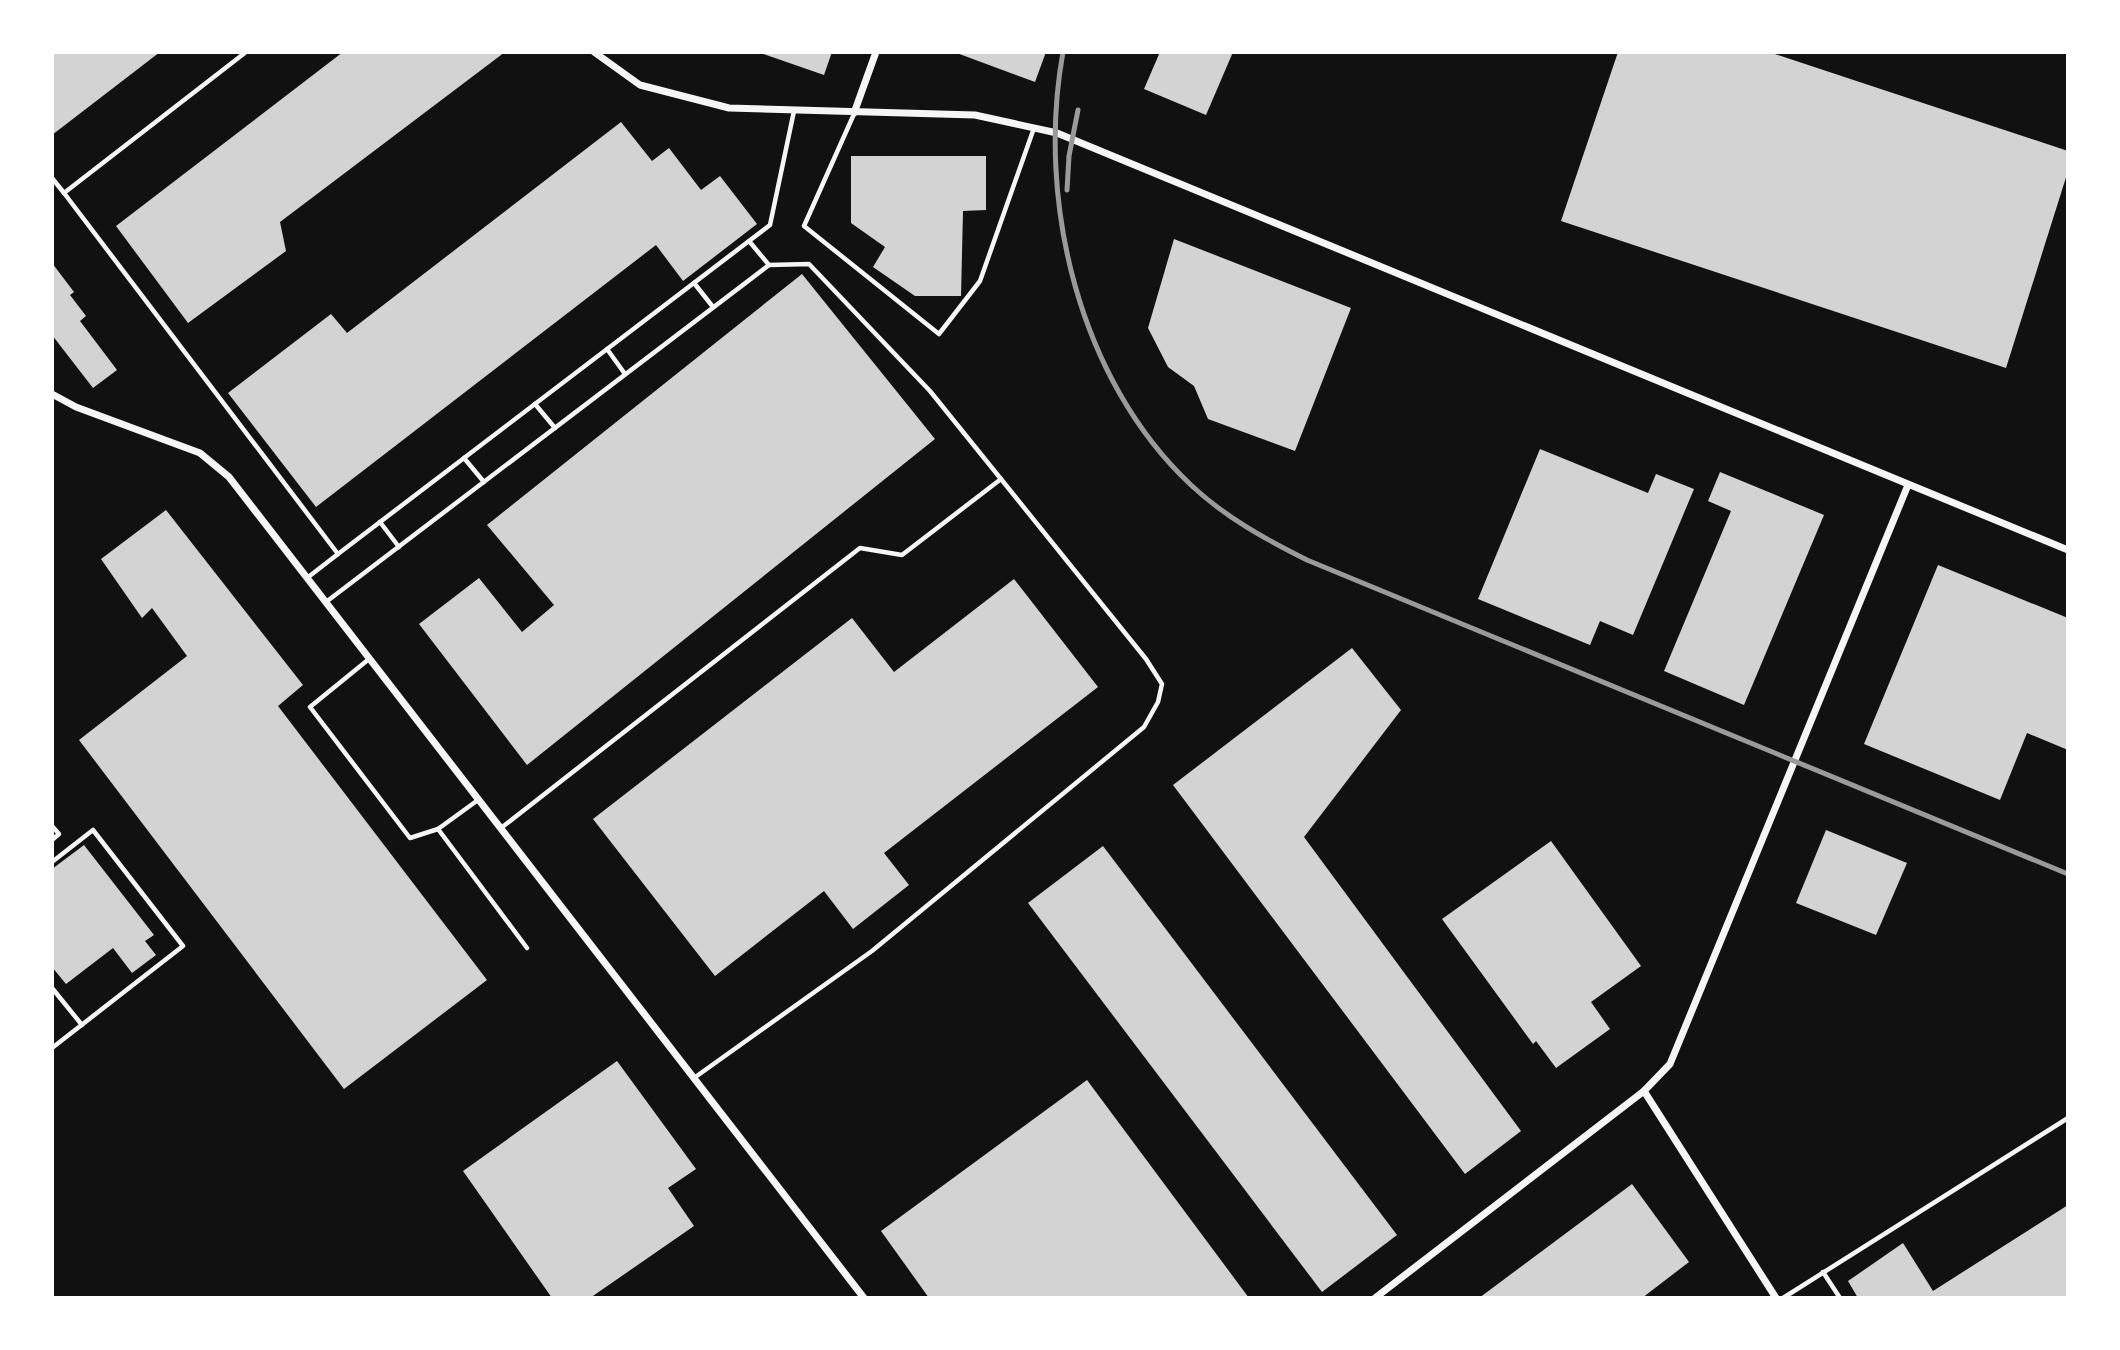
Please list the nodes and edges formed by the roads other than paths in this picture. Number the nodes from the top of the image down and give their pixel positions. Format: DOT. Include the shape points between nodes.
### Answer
graph roads {
  1 [pos="246,52"];
  2 [pos="594,52"];
  3 [pos="876,52"];
  4 [pos="794,111"];
  5 [pos="854,113"];
  6 [pos="1034,128"];
  7 [pos="52,178"];
  8 [pos="64,193"];
  9 [pos="750,241"];
  10 [pos="769,265"];
  11 [pos="694,283"];
  12 [pos="713,307"];
  13 [pos="607,349"];
  14 [pos="625,375"];
  15 [pos="52,394"];
  16 [pos="535,404"];
  17 [pos="555,428"];
  18 [pos="464,458"];
  19 [pos="1001,479"];
  20 [pos="484,482"];
  21 [pos="1908,485"];
  22 [pos="380,522"];
  23 [pos="399,547"];
  24 [pos="2067,550"];
  25 [pos="338,554"];
  26 [pos="307,578"];
  27 [pos="326,602"];
  28 [pos="370,659"];
  29 [pos="478,799"];
  30 [pos="52,826"];
  31 [pos="501,828"];
  32 [pos="438,829"];
  33 [pos="52,840"];
  34 [pos="52,862"];
  35 [pos="527,948"];
  36 [pos="52,988"];
  37 [pos="82,1025"];
  38 [pos="52,1048"];
  39 [pos="694,1078"];
  40 [pos="1644,1091"];
  41 [pos="2067,1118"];
  42 [pos="1823,1272"];
  43 [pos="864,1297"];
  44 [pos="1375,1297"];
  45 [pos="1776,1297"];
  46 [pos="1783,1297"];
  47 [pos="1840,1297"];
  1 -- 8 [label="lane"];
  2 -- 4 [label="street" via="640,85 729,108"];
  3 -- 5 [label="street"];
  4 -- 5 [label="street"];
  4 -- 9 [label="lane" via="770,225"];
  5 -- 6 [label="street" via="975,115"];
  5 -- 6 [label="lane" via="804,226 939,334 980,281"];
  6 -- 21 [label="street" via="1073,139"];
  7 -- 8 [label="lane"];
  8 -- 25 [label="lane"];
  9 -- 10 [label="lane"];
  9 -- 11 [label="lane"];
  10 -- 12 [label="lane"];
  10 -- 19 [label="lane" via="809,264 930,391"];
  11 -- 12 [label="lane"];
  11 -- 13 [label="lane"];
  12 -- 14 [label="lane"];
  13 -- 14 [label="lane"];
  13 -- 16 [label="lane"];
  14 -- 17 [label="lane"];
  15 -- 26 [label="street" via="200,453 229,477"];
  16 -- 17 [label="lane"];
  16 -- 18 [label="lane"];
  17 -- 20 [label="lane"];
  18 -- 20 [label="lane"];
  18 -- 22 [label="lane"];
  19 -- 31 [label="lane" via="902,555 860,548"];
  19 -- 39 [label="lane" via="1146,659 1161,684 1158,702 1144,727 872,951"];
  20 -- 23 [label="lane"];
  21 -- 24 [label="street"];
  21 -- 40 [label="street" via="1670,1064"];
  22 -- 23 [label="lane"];
  22 -- 25 [label="lane"];
  23 -- 27 [label="lane"];
  25 -- 26 [label="lane"];
  26 -- 27 [label="street"];
  27 -- 28 [label="street"];
  28 -- 29 [label="street"];
  28 -- 32 [label="lane" via="310,707 410,838"];
  29 -- 31 [label="street"];
  29 -- 32 [label="lane"];
  30 -- 33 [label="lane" via="60,834"];
  31 -- 39 [label="street"];
  32 -- 35 [label="lane"];
  34 -- 37 [label="lane" via="93,830 183,946"];
  36 -- 37 [label="lane"];
  37 -- 38 [label="lane"];
  39 -- 43 [label="street"];
  40 -- 44 [label="street"];
  40 -- 45 [label="street"];
  41 -- 42 [label="lane"];
  42 -- 46 [label="lane"];
  42 -- 47 [label="lane"];
}
